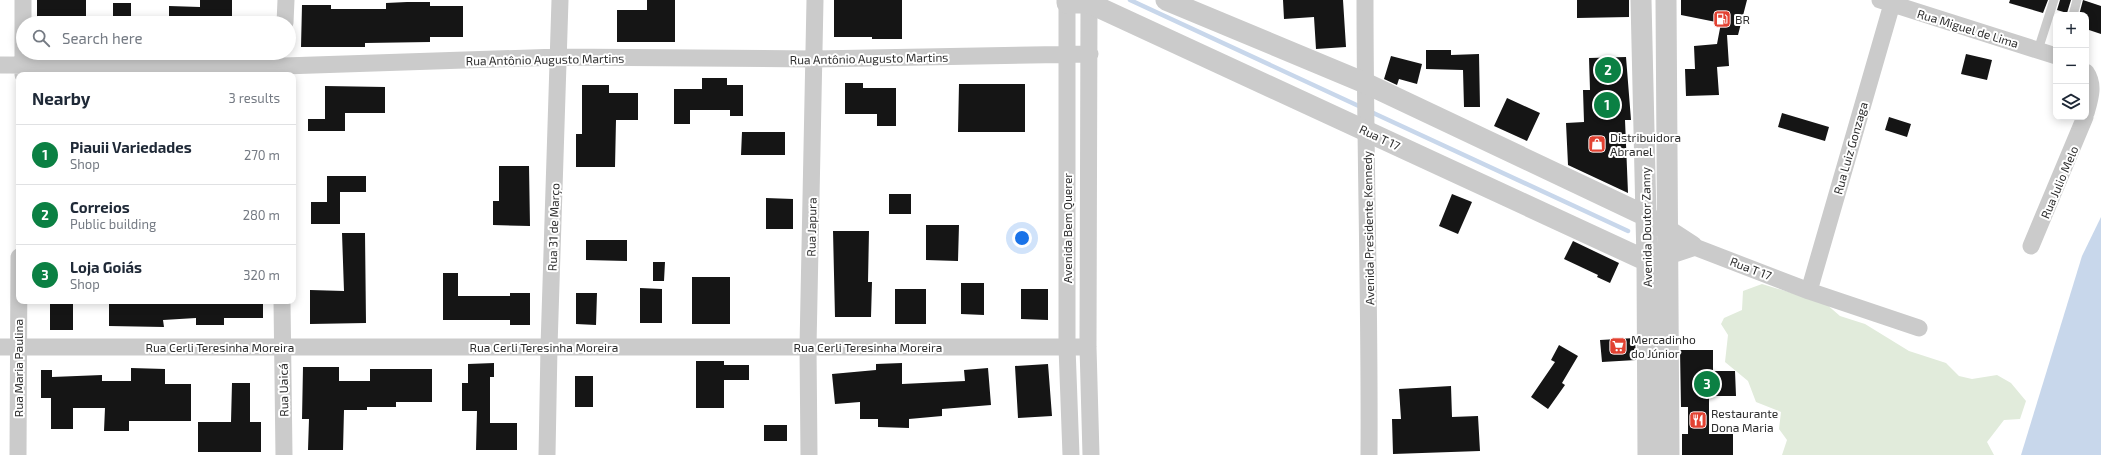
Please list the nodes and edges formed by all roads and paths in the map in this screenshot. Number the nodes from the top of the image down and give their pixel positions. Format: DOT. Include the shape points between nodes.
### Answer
graph roads {
  1 [pos="23,0"];
  2 [pos="286,0"];
  3 [pos="560,0"];
  4 [pos="815,0"];
  5 [pos="1166,0"];
  6 [pos="1365,0"];
  7 [pos="1641,0"];
  8 [pos="1666,0"];
  9 [pos="2054,0"];
  10 [pos="2077,0"];
  11 [pos="1067,1"];
  12 [pos="1089,2"];
  13 [pos="1886,2"];
  14 [pos="2073,12"];
  15 [pos="23,16"];
  16 [pos="285,16"];
  17 [pos="2038,50"];
  18 [pos="1068,54"];
  19 [pos="1090,54"];
  20 [pos="2053,55"];
  21 [pos="559,57"];
  22 [pos="815,59"];
  23 [pos="0,65"];
  24 [pos="284,65"];
  25 [pos="23,70"];
  26 [pos="2089,82"];
  27 [pos="1365,83"];
  28 [pos="2089,104"];
  29 [pos="2084,120"];
  30 [pos="1366,130"];
  31 [pos="1646,216"];
  32 [pos="1668,229"];
  33 [pos="1692,246"];
  34 [pos="2031,246"];
  35 [pos="1669,252"];
  36 [pos="1647,261"];
  37 [pos="1809,291"];
  38 [pos="18,304"];
  39 [pos="282,304"];
  40 [pos="1919,328"];
  41 [pos="0,347"];
  42 [pos="17,347"];
  43 [pos="282,347"];
  44 [pos="549,347"];
  45 [pos="808,347"];
  46 [pos="1067,347"];
  47 [pos="1088,347"];
  48 [pos="18,455"];
  49 [pos="284,455"];
  50 [pos="547,455"];
  51 [pos="809,455"];
  52 [pos="1071,455"];
  53 [pos="1091,455"];
  54 [pos="1368,455"];
  55 [pos="1648,455"];
  56 [pos="1669,455"];
  1 -- 15 [label="street"];
  2 -- 16 [label="street"];
  3 -- 21 [label="street, Rua 31 de Março"];
  4 -- 22 [label="street, Rua Japura"];
  5 -- 27 [label="street, Rua T 17"];
  6 -- 27 [label="street, Avenida Presidente Kennedy"];
  7 -- 31 [label="street, Avenida Doutor Zanny"];
  8 -- 32 [label="street, Avenida Doutor Zanny"];
  9 -- 17 [label="lane"];
  10 -- 14 [label="lane"];
  11 -- 12 [label="street, Rua T 17"];
  11 -- 18 [label="street, Avenida Bem Querer"];
  12 -- 19 [label="street, Avenida Bem Querer"];
  12 -- 30 [label="street, Rua T 17"];
  13 -- 17 [label="street, Rua Miguel de Lima"];
  13 -- 37 [label="street, Rua Luiz Gonzaga"];
  17 -- 20 [label="street, Rua Miguel de Lima"];
  18 -- 19 [label="street, Rua Antônio Augusto Martins"];
  18 -- 22 [label="street, Rua Antônio Augusto Martins"];
  18 -- 46 [label="street, Avenida Bem Querer"];
  19 -- 47 [label="street, Avenida Bem Querer"];
  21 -- 22 [label="street, Rua Antônio Augusto Martins"];
  21 -- 24 [label="street, Rua Antônio Augusto Martins"];
  21 -- 44 [label="street, Rua 31 de Março"];
  22 -- 45 [label="street, Rua Japura"];
  23 -- 25 [label="street, Rua Antônio Augusto Martins"];
  24 -- 25 [label="street, Rua Antônio Augusto Martins"];
  26 -- 28 [label="street" via="2092,96"];
  27 -- 30 [label="street, Avenida Presidente Kennedy"];
  27 -- 31 [label="street, Rua T 17"];
  29 -- 34 [label="street, Rua Julio Melo"];
  30 -- 36 [label="street, Rua T 17"];
  30 -- 54 [label="street, Avenida Presidente Kennedy" via="1370,341"];
  31 -- 32 [label="street, Rua T 17"];
  31 -- 36 [label="street, Avenida Doutor Zanny"];
  32 -- 33 [label="street, Rua T 17"];
  32 -- 35 [label="street, Avenida Doutor Zanny"];
  33 -- 35 [label="street"];
  33 -- 37 [label="street, Rua T 17"];
  35 -- 36 [label="street"];
  35 -- 56 [label="street, Avenida Doutor Zanny"];
  36 -- 55 [label="street, Avenida Doutor Zanny"];
  37 -- 40 [label="street, Rua T 17"];
  38 -- 42 [label="street, Rua Maria Paulina"];
  39 -- 43 [label="street, Rua Uaicá"];
  41 -- 42 [label="street, Rua Cerli Teresinha Moreira"];
  42 -- 43 [label="street, Rua Cerli Teresinha Moreira"];
  42 -- 48 [label="street, Rua Maria Paulina"];
  43 -- 44 [label="street, Rua Cerli Teresinha Moreira"];
  43 -- 49 [label="street, Rua Uaicá"];
  44 -- 45 [label="street, Rua Cerli Teresinha Moreira"];
  44 -- 50 [label="street, Rua 31 de Março"];
  45 -- 46 [label="street, Rua Cerli Teresinha Moreira"];
  45 -- 51 [label="street, Rua Japura"];
  46 -- 47 [label="street, Rua Cerli Teresinha Moreira"];
  46 -- 52 [label="street, Avenida Bem Querer"];
  47 -- 53 [label="street, Avenida Bem Querer"];
}
